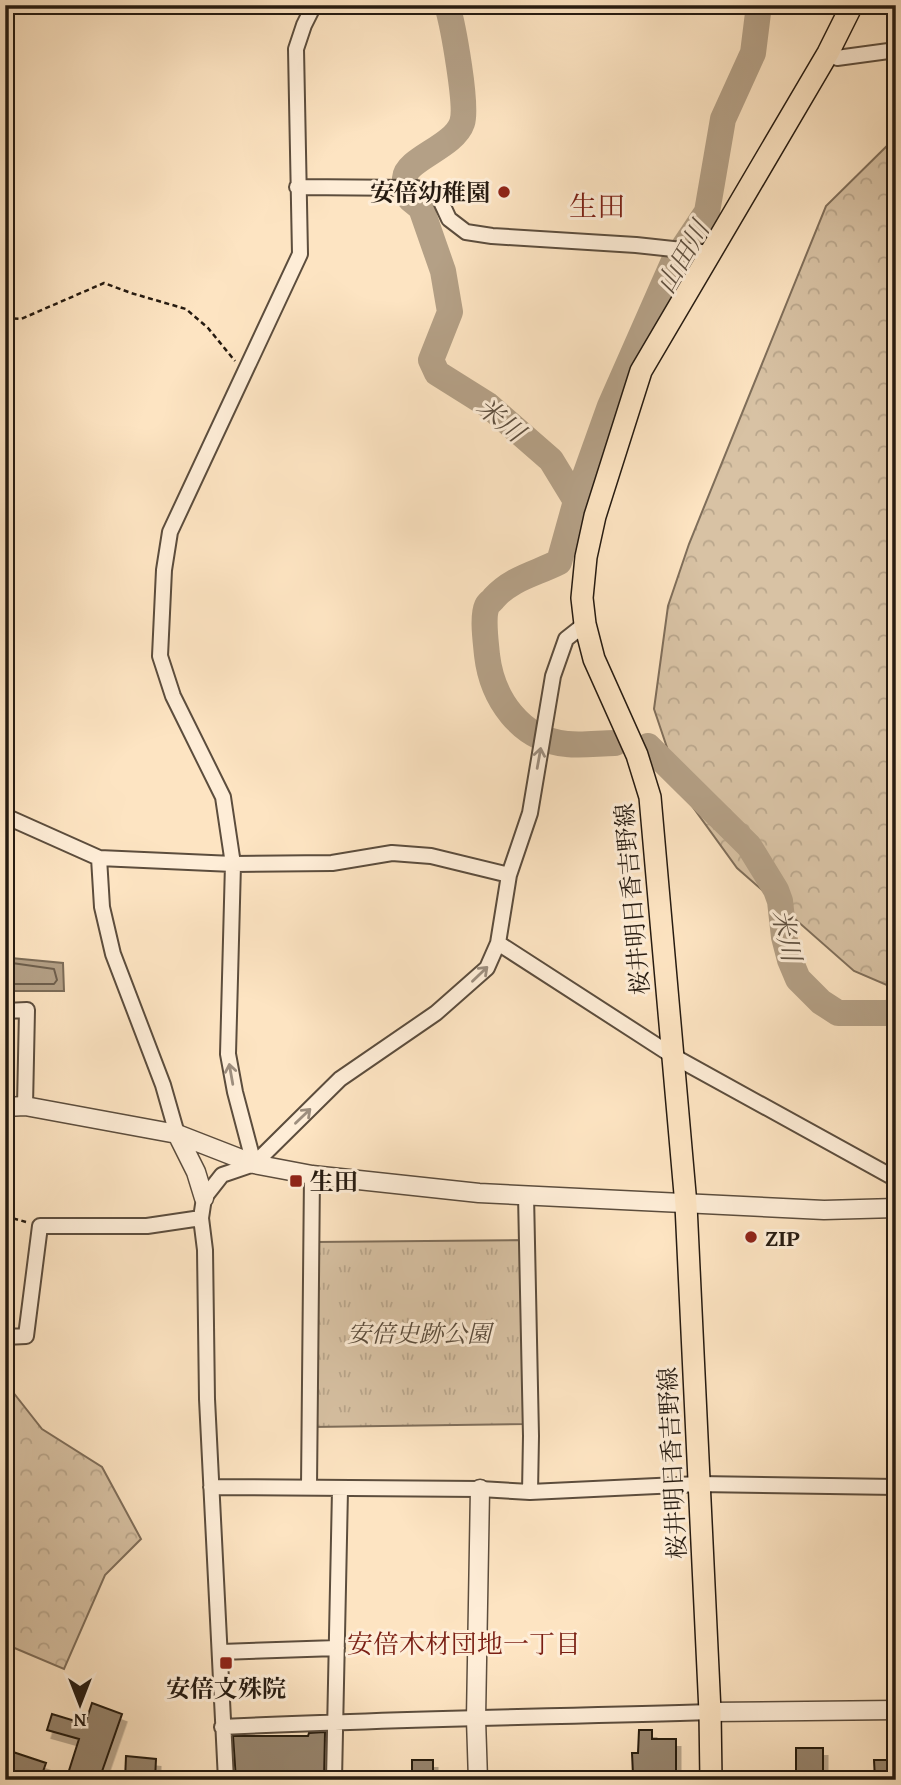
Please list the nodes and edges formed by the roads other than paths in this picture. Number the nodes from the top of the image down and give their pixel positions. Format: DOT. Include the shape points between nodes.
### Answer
graph roads {
  1 [pos="314,5"];
  2 [pos="852,5"];
  3 [pos="896,50"];
  4 [pos="828,53"];
  5 [pos="297,187"];
  6 [pos="710,253"];
  7 [pos="584,624"];
  8 [pos="5,816"];
  9 [pos="99,858"];
  10 [pos="233,864"];
  11 [pos="509,874"];
  12 [pos="498,943"];
  13 [pos="5,1010"];
  14 [pos="673,1056"];
  15 [pos="25,1106"];
  16 [pos="5,1107"];
  17 [pos="177,1134"];
  18 [pos="254,1164"];
  19 [pos="312,1175"];
  20 [pos="896,1179"];
  21 [pos="526,1195"];
  22 [pos="204,1198"];
  23 [pos="686,1205"];
  24 [pos="896,1208"];
  25 [pos="201,1218"];
  26 [pos="5,1337"];
  27 [pos="699,1484"];
  28 [pos="211,1487"];
  29 [pos="309,1487"];
  30 [pos="896,1487"];
  31 [pos="480,1489"];
  32 [pos="340,1490"];
  33 [pos="530,1492"];
  34 [pos="337,1648"];
  35 [pos="221,1652"];
  36 [pos="896,1710"];
  37 [pos="710,1712"];
  38 [pos="476,1719"];
  39 [pos="336,1721"];
  40 [pos="222,1727"];
  41 [pos="226,1780"];
  42 [pos="334,1780"];
  43 [pos="478,1780"];
  44 [pos="711,1780"];
  1 -- 5 [label="street" via="296,49"];
  2 -- 4 [label="main road, 桜井明日香吉野線"];
  3 -- 4 [label="street" via="837,58"];
  4 -- 6 [label="main road, 桜井明日香吉野線"];
  5 -- 6 [label="street" via="416,188 437,193 449,219 466,232"];
  5 -- 10 [label="street" via="300,254 170,532 164,569 160,656 173,696 223,797"];
  6 -- 7 [label="main road, 桜井明日香吉野線" via="641,371 595,516 586,557"];
  11 -- 7 [label="street, one-way" via="530,813 554,676 566,639"];
  7 -- 14 [label="main road, 桜井明日香吉野線" via="650,797"];
  8 -- 9 [label="street"];
  9 -- 10 [label="street"];
  9 -- 17 [label="street" via="102,907 113,954"];
  10 -- 11 [label="street" via="332,863 392,853 431,856"];
  18 -- 10 [label="street, one-way" via="228,1054"];
  11 -- 12 [label="street"];
  12 -- 14 [label="street"];
  18 -- 12 [label="street, one-way" via="340,1079 436,1013 487,968"];
  13 -- 15 [label="street" via="27,1010"];
  14 -- 20 [label="street"];
  14 -- 23 [label="main road, 桜井明日香吉野線"];
  15 -- 16 [label="street"];
  15 -- 17 [label="street"];
  17 -- 18 [label="street"];
  17 -- 22 [label="street"];
  18 -- 19 [label="street"];
  18 -- 22 [label="street" via="222,1175"];
  19 -- 21 [label="street"];
  19 -- 29 [label="street"];
  21 -- 23 [label="street"];
  21 -- 33 [label="street"];
  22 -- 25 [label="street"];
  23 -- 24 [label="street"];
  23 -- 27 [label="main road, 桜井明日香吉野線"];
  25 -- 26 [label="street" via="147,1226 40,1226 26,1336"];
  25 -- 28 [label="street"];
  27 -- 30 [label="street"];
  27 -- 33 [label="street"];
  27 -- 37 [label="main road, 桜井明日香吉野線"];
  28 -- 29 [label="street"];
  28 -- 35 [label="street"];
  29 -- 32 [label="street"];
  31 -- 32 [label="street"];
  31 -- 33 [label="street"];
  31 -- 38 [label="street"];
  32 -- 34 [label="street"];
  34 -- 35 [label="street"];
  34 -- 39 [label="street"];
  35 -- 40 [label="street"];
  36 -- 37 [label="street"];
  37 -- 38 [label="street"];
  37 -- 44 [label="main road, 桜井明日香吉野線"];
  38 -- 39 [label="street"];
  38 -- 43 [label="street"];
  39 -- 40 [label="street"];
  39 -- 42 [label="street"];
  40 -- 41 [label="street"];
}
